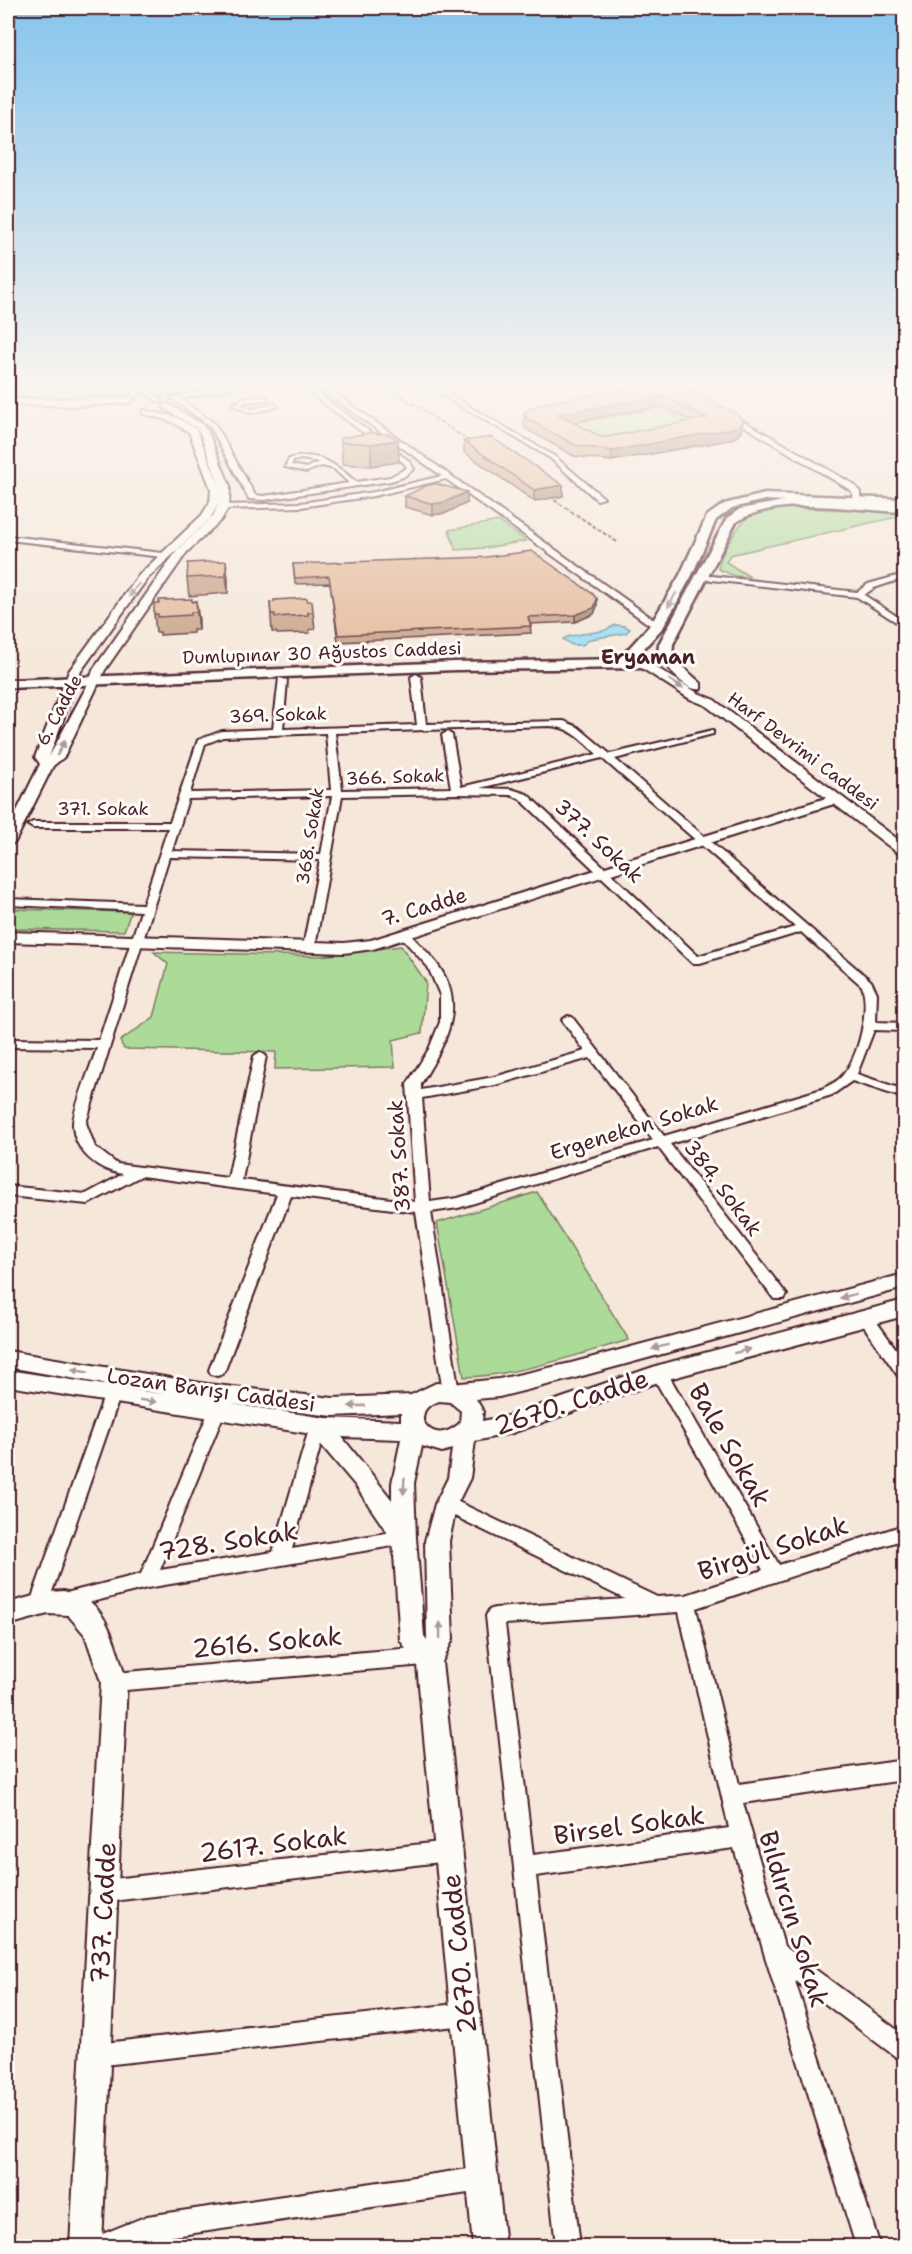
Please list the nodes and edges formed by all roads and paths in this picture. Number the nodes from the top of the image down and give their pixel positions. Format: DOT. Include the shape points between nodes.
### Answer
graph roads {
  1 [pos="216,490"];
  2 [pos="224,490"];
  3 [pos="248,490"];
  4 [pos="314,490"];
  5 [pos="390,490"];
  6 [pos="466,490"];
  7 [pos="592,490"];
  8 [pos="854,490"];
  9 [pos="252,497"];
  10 [pos="600,498"];
  11 [pos="856,500"];
  12 [pos="904,502"];
  13 [pos="221,504"];
  14 [pos="904,509"];
  15 [pos="8,538"];
  16 [pos="163,555"];
  17 [pos="150,569"];
  18 [pos="168,570"];
  19 [pos="686,575"];
  20 [pos="904,576"];
  21 [pos="704,577"];
  22 [pos="859,595"];
  23 [pos="904,624"];
  24 [pos="657,626"];
  25 [pos="665,655"];
  26 [pos="638,656"];
  27 [pos="8,673"];
  28 [pos="97,675"];
  29 [pos="73,676"];
  30 [pos="416,677"];
  31 [pos="282,680"];
  32 [pos="8,684"];
  33 [pos="709,702"];
  34 [pos="422,727"];
  35 [pos="330,730"];
  36 [pos="278,732"];
  37 [pos="710,732"];
  38 [pos="447,735"];
  39 [pos="606,756"];
  40 [pos="46,764"];
  41 [pos="458,791"];
  42 [pos="337,795"];
  43 [pos="183,796"];
  44 [pos="836,799"];
  45 [pos="33,825"];
  46 [pos="173,825"];
  47 [pos="8,842"];
  48 [pos="704,842"];
  49 [pos="904,851"];
  50 [pos="164,854"];
  51 [pos="325,856"];
  52 [pos="605,873"];
  53 [pos="8,902"];
  54 [pos="147,908"];
  55 [pos="803,928"];
  56 [pos="405,935"];
  57 [pos="8,937"];
  58 [pos="136,942"];
  59 [pos="309,947"];
  60 [pos="568,1020"];
  61 [pos="870,1026"];
  62 [pos="904,1028"];
  63 [pos="8,1043"];
  64 [pos="104,1044"];
  65 [pos="593,1053"];
  66 [pos="260,1056"];
  67 [pos="849,1076"];
  68 [pos="904,1094"];
  69 [pos="415,1095"];
  70 [pos="661,1142"];
  71 [pos="114,1168"];
  72 [pos="140,1171"];
  73 [pos="234,1183"];
  74 [pos="286,1190"];
  75 [pos="8,1191"];
  76 [pos="423,1208"];
  77 [pos="904,1281"];
  78 [pos="779,1295"];
  79 [pos="904,1308"];
  80 [pos="866,1318"];
  81 [pos="8,1359"];
  82 [pos="217,1370"];
  83 [pos="904,1372"];
  84 [pos="659,1373"];
  85 [pos="8,1378"];
  86 [pos="451,1393"];
  87 [pos="112,1396"];
  88 [pos="415,1404"];
  89 [pos="217,1411"];
  90 [pos="318,1426"];
  91 [pos="414,1429"];
  92 [pos="465,1434"];
  93 [pos="446,1504"];
  94 [pos="903,1536"];
  95 [pos="404,1538"];
  96 [pos="280,1558"];
  97 [pos="775,1574"];
  98 [pos="147,1580"];
  99 [pos="686,1603"];
  100 [pos="50,1604"];
  101 [pos="656,1605"];
  102 [pos="8,1614"];
  103 [pos="427,1659"];
  104 [pos="114,1682"];
  105 [pos="904,1770"];
  106 [pos="731,1795"];
  107 [pos="741,1837"];
  108 [pos="449,1851"];
  109 [pos="524,1867"];
  110 [pos="104,1891"];
  111 [pos="775,1953"];
  112 [pos="465,2014"];
  113 [pos="904,2049"];
  114 [pos="95,2055"];
  115 [pos="482,2179"];
  116 [pos="86,2247"];
  117 [pos="104,2247"];
  118 [pos="489,2247"];
  119 [pos="568,2247"];
  120 [pos="868,2247"];
  1 -- 13 [label="main road"];
  2 -- 13 [label="main road"];
  3 -- 9 [label="street"];
  4 -- 9 [label="street"];
  5 -- 13 [label="street" via="311,503"];
  6 -- 24 [label="street"];
  7 -- 10 [label="street"];
  8 -- 11 [label="street"];
  9 -- 13 [label="street"];
  11 -- 12 [label="main road"];
  11 -- 19 [label="main road" via="765,497 728,506 711,518"];
  13 -- 16 [label="main road"];
  13 -- 18 [label="main road, 6. Cadde" via="217,518"];
  14 -- 21 [label="main road" via="779,504 746,510 731,520"];
  15 -- 16 [label="street"];
  16 -- 17 [label="main road"];
  17 -- 18 [label="main road"];
  17 -- 29 [label="main road, one-way"];
  18 -- 28 [label="main road, 6. Cadde"];
  19 -- 21 [label="main road"];
  19 -- 24 [label="main road, one-way"];
  20 -- 22 [label="street" via="872,586"];
  21 -- 22 [label="street"];
  21 -- 25 [label="main road" via="666,644"];
  22 -- 23 [label="street"];
  24 -- 26 [label="main road"];
  25 -- 26 [label="main road, Dumlupınar 30 Ağustos Caddesi" via="660,662"];
  25 -- 33 [label="main road, Harf Devrimi Caddesi" via="706,693"];
  26 -- 28 [label="main road, Dumlupınar 30 Ağustos Caddesi" via="510,664"];
  26 -- 33 [label="main road, Harf Devrimi Caddesi, one-way" via="694,696"];
  27 -- 29 [label="main road, Dumlupınar 30 Ağustos Caddesi"];
  28 -- 29 [label="main road, Dumlupınar 30 Ağustos Caddesi"];
  40 -- 28 [label="main road, 6. Cadde, one-way" via="57,757"];
  29 -- 32 [label="main road, Dumlupınar 30 Ağustos Caddesi"];
  29 -- 40 [label="main road, 6. Cadde" via="42,757"];
  30 -- 34 [label="street"];
  31 -- 36 [label="street"];
  33 -- 44 [label="main road, Harf Devrimi Caddesi"];
  34 -- 35 [label="street, 369. Sokak"];
  34 -- 39 [label="street, 369. Sokak" via="564,724"];
  35 -- 36 [label="street, 369. Sokak"];
  35 -- 42 [label="street, 368. Sokak"];
  36 -- 43 [label="street, 369. Sokak" via="206,738 199,746"];
  37 -- 39 [label="street, 366. Sokak"];
  38 -- 41 [label="street"];
  39 -- 41 [label="street, 366. Sokak"];
  39 -- 48 [label="street, 369. Sokak"];
  40 -- 47 [label="main road, 6. Cadde"];
  41 -- 42 [label="street, 366. Sokak"];
  41 -- 52 [label="street, 377. Sokak" via="511,792 523,796"];
  42 -- 43 [label="street, 366. Sokak"];
  42 -- 51 [label="street, 368. Sokak"];
  43 -- 46 [label="street, 369. Sokak"];
  44 -- 48 [label="main road, 7. Cadde"];
  44 -- 49 [label="main road, Harf Devrimi Caddesi"];
  45 -- 46 [label="street, 371. Sokak"];
  46 -- 50 [label="street, 369. Sokak"];
  48 -- 52 [label="main road, 7. Cadde"];
  48 -- 55 [label="street"];
  50 -- 51 [label="street"];
  50 -- 54 [label="street, 369. Sokak"];
  51 -- 59 [label="street, 368. Sokak"];
  52 -- 55 [label="street, 377. Sokak" via="696,960"];
  52 -- 56 [label="main road, 7. Cadde"];
  53 -- 54 [label="street"];
  54 -- 58 [label="street, 369. Sokak"];
  55 -- 61 [label="street" via="867,984 873,993"];
  56 -- 59 [label="main road, 7. Cadde" via="363,945"];
  56 -- 69 [label="street, 387. Sokak" via="433,966 446,995 446,1022 414,1084"];
  57 -- 58 [label="main road, 7. Cadde"];
  58 -- 59 [label="main road, 7. Cadde"];
  58 -- 64 [label="street, 369. Sokak"];
  60 -- 65 [label="street, 384. Sokak"];
  61 -- 62 [label="street"];
  61 -- 67 [label="street"];
  63 -- 64 [label="street"];
  64 -- 71 [label="street, 369. Sokak" via="79,1123 87,1150 98,1161"];
  65 -- 69 [label="street" via="495,1081"];
  65 -- 70 [label="street, 384. Sokak"];
  66 -- 73 [label="street"];
  67 -- 68 [label="street"];
  67 -- 70 [label="street, Ergenekon Sokak" via="827,1092"];
  69 -- 76 [label="street, 387. Sokak"];
  70 -- 76 [label="street, Ergenekon Sokak" via="458,1203"];
  70 -- 78 [label="street, 384. Sokak"];
  71 -- 72 [label="street, Ergenekon Sokak"];
  72 -- 73 [label="street, Ergenekon Sokak"];
  72 -- 75 [label="street" via="88,1199"];
  73 -- 74 [label="street, Ergenekon Sokak"];
  74 -- 76 [label="street, Ergenekon Sokak"];
  74 -- 82 [label="street"];
  76 -- 86 [label="street, 387. Sokak"];
  77 -- 86 [label="main road, 2670. Cadde, one-way" via="571,1371 499,1388"];
  79 -- 80 [label="main road, 2670. Cadde"];
  80 -- 83 [label="street"];
  84 -- 80 [label="main road, 2670. Cadde, one-way"];
  88 -- 81 [label="main road, Lozan Barışı Caddesi, one-way" via="333,1407 207,1393"];
  84 -- 92 [label="main road, 2670. Cadde" via="512,1424"];
  84 -- 97 [label="street, Bale Sokak"];
  85 -- 87 [label="main road, Lozan Barışı Caddesi"];
  86 -- 88 [label="main road" via="428,1395"];
  86 -- 92 [label="main road" via="462,1398 472,1411 473,1419"];
  87 -- 89 [label="main road, Lozan Barışı Caddesi, one-way"];
  87 -- 100 [label="street"];
  88 -- 91 [label="main road" via="411,1421"];
  89 -- 90 [label="main road, Lozan Barışı Caddesi"];
  89 -- 98 [label="street"];
  90 -- 91 [label="main road, Lozan Barışı Caddesi" via="375,1432"];
  90 -- 95 [label="main road" via="360,1472"];
  90 -- 96 [label="street"];
  91 -- 92 [label="main road" via="428,1440 438,1442"];
  91 -- 95 [label="main road, 2670. Cadde, one-way" via="403,1482"];
  92 -- 93 [label="main road, 2670. Cadde" via="459,1478"];
  93 -- 101 [label="street, Birgül Sokak"];
  103 -- 93 [label="main road, 2670. Cadde, one-way" via="441,1639 437,1541"];
  94 -- 97 [label="street, Birgül Sokak"];
  95 -- 96 [label="street, 728. Sokak"];
  95 -- 103 [label="main road, 2670. Cadde" via="412,1640"];
  96 -- 98 [label="street, 728. Sokak"];
  97 -- 99 [label="street, Birgül Sokak"];
  98 -- 100 [label="street, 728. Sokak"];
  99 -- 101 [label="street, Birgül Sokak"];
  99 -- 106 [label="street, Bıldırcın Sokak"];
  100 -- 102 [label="main road"];
  100 -- 104 [label="main road, 737. Cadde" via="74,1605 87,1614"];
  101 -- 109 [label="street, Birgül Sokak" via="495,1616"];
  103 -- 104 [label="street, 2616. Sokak"];
  103 -- 108 [label="main road, 2670. Cadde"];
  104 -- 110 [label="main road, 737. Cadde"];
  105 -- 106 [label="street, Birsel Sokak"];
  106 -- 107 [label="street, Bıldırcın Sokak"];
  107 -- 109 [label="street, Birsel Sokak"];
  107 -- 111 [label="street, Bıldırcın Sokak"];
  108 -- 110 [label="street, 2617. Sokak"];
  108 -- 112 [label="main road, 2670. Cadde"];
  109 -- 119 [label="street"];
  110 -- 114 [label="main road, 737. Cadde"];
  111 -- 113 [label="street"];
  111 -- 120 [label="street, Bıldırcın Sokak"];
  112 -- 114 [label="street"];
  112 -- 115 [label="main road, 2670. Cadde"];
  114 -- 116 [label="main road, 737. Cadde"];
  115 -- 117 [label="street" via="147,2228"];
  115 -- 118 [label="main road, 2670. Cadde"];
}
